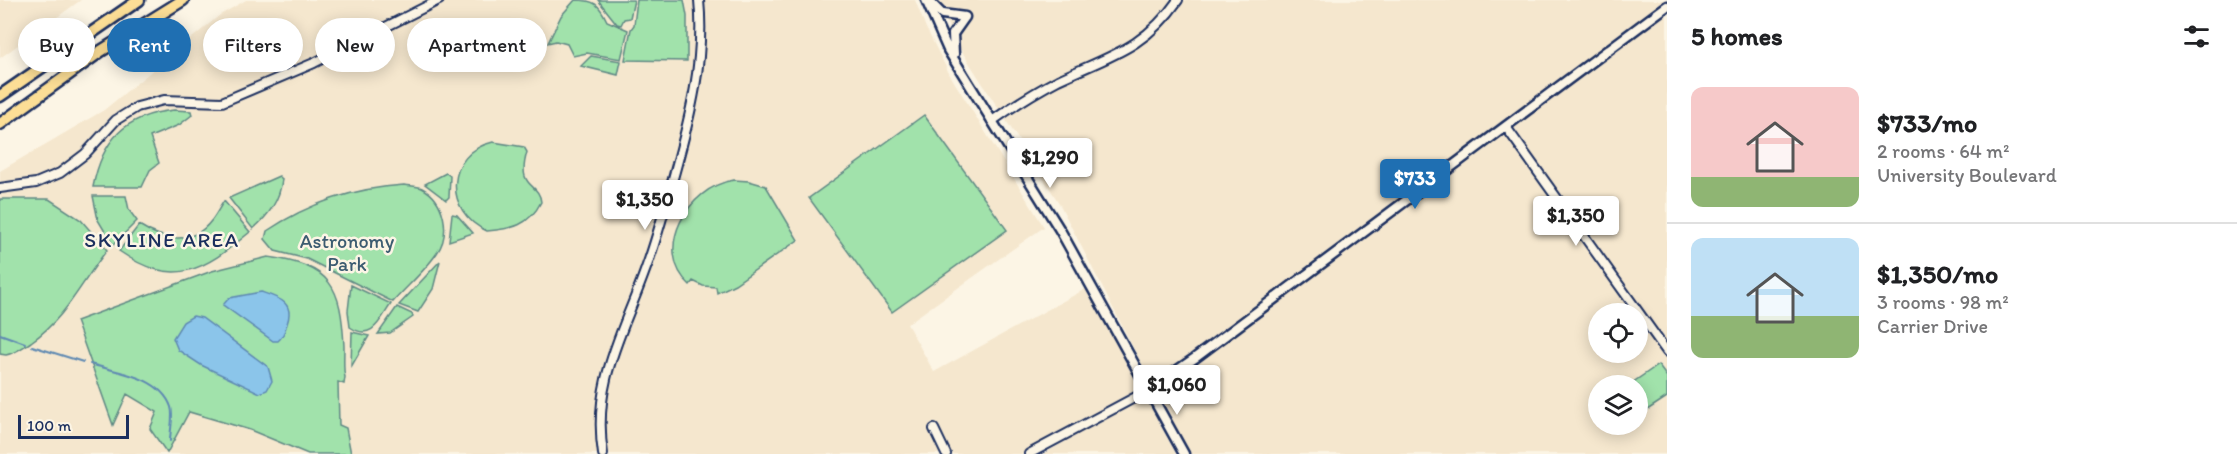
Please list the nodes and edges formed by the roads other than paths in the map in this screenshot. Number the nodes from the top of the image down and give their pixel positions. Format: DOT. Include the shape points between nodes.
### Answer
graph roads {
  1 [pos="139,0"];
  2 [pos="183,0"];
  3 [pos="439,0"];
  4 [pos="699,0"];
  5 [pos="927,0"];
  6 [pos="1178,0"];
  7 [pos="1667,6"];
  8 [pos="958,67"];
  9 [pos="0,96"];
  10 [pos="992,121"];
  11 [pos="0,124"];
  12 [pos="1506,127"];
  13 [pos="0,188"];
  14 [pos="1667,352"];
  15 [pos="1147,391"];
  16 [pos="934,429"];
  17 [pos="603,454"];
  18 [pos="946,454"];
  19 [pos="1029,454"];
  20 [pos="1184,454"];
  1 -- 9 [label="highway"];
  2 -- 11 [label="highway" via="93,56"];
  3 -- 13 [label="street" via="314,63 222,102 174,99 142,105 116,120 85,154 60,173 31,185"];
  4 -- 17 [label="street" via="693,109 660,226 605,374 600,421"];
  5 -- 8 [label="main road"];
  5 -- 8 [label="main road" via="942,14 965,17 952,41"];
  6 -- 10 [label="street" via="1160,24 1139,42 1047,86"];
  7 -- 12 [label="main road"];
  8 -- 10 [label="main road"];
  10 -- 15 [label="main road" via="1060,230"];
  12 -- 14 [label="street"];
  12 -- 15 [label="main road"];
  15 -- 19 [label="street"];
  15 -- 20 [label="main road"];
  16 -- 18 [label="street"];
}
